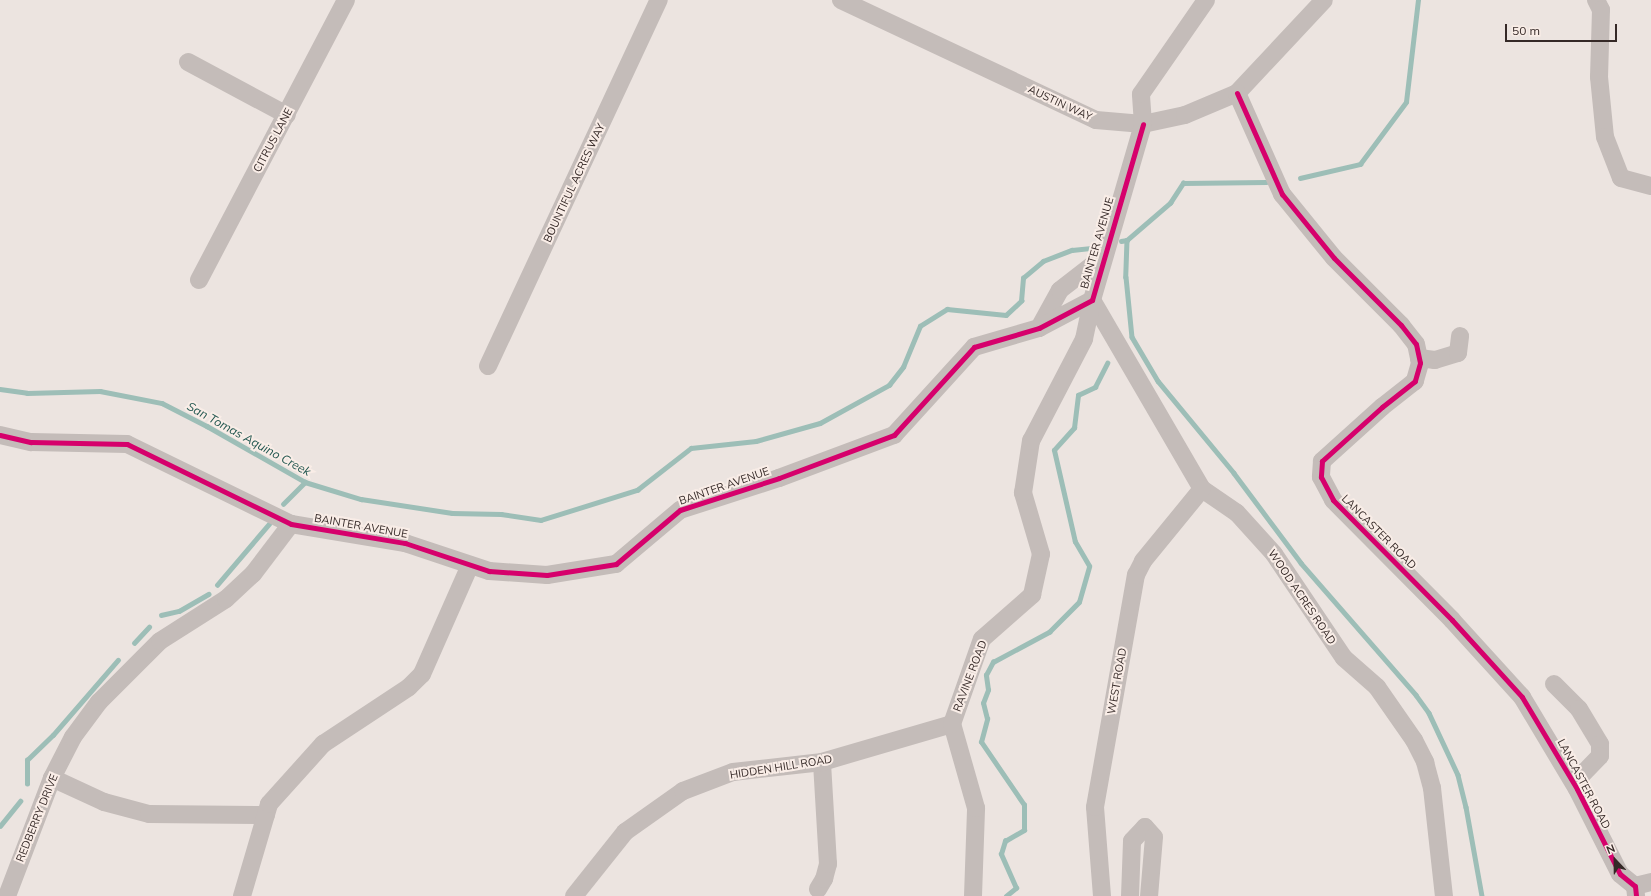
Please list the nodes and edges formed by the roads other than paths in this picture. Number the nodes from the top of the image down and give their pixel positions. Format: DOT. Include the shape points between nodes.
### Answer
graph roads {
  1 [pos="346,0"];
  2 [pos="659,0"];
  3 [pos="841,0"];
  4 [pos="1206,0"];
  5 [pos="1324,0"];
  6 [pos="1596,0"];
  7 [pos="188,62"];
  8 [pos="1237,93"];
  9 [pos="286,115"];
  10 [pos="1143,124"];
  11 [pos="1651,186"];
  12 [pos="1104,256"];
  13 [pos="199,280"];
  14 [pos="1092,300"];
  15 [pos="1039,328"];
  16 [pos="1460,336"];
  17 [pos="1419,358"];
  18 [pos="488,366"];
  19 [pos="0,435"];
  20 [pos="1202,489"];
  21 [pos="291,524"];
  22 [pos="470,565"];
  23 [pos="1554,684"];
  24 [pos="952,724"];
  25 [pos="822,762"];
  26 [pos="52,778"];
  27 [pos="1574,783"];
  28 [pos="266,815"];
  29 [pos="1641,888"];
  30 [pos="818,889"];
  31 [pos="576,894"];
  32 [pos="7,896"];
  33 [pos="242,896"];
  34 [pos="973,896"];
  35 [pos="1102,896"];
  36 [pos="1130,896"];
  37 [pos="1149,896"];
  38 [pos="1444,896"];
  1 -- 9 [label="street, CITRUS LANE"];
  2 -- 18 [label="street, BOUNTIFUL ACRES WAY"];
  3 -- 10 [label="street, AUSTIN WAY" via="1096,120"];
  4 -- 10 [label="street" via="1141,94"];
  5 -- 8 [label="street, AUSTIN WAY"];
  6 -- 11 [label="street" via="1602,10 1599,77 1605,137 1621,178"];
  7 -- 9 [label="street"];
  8 -- 10 [label="street, AUSTIN WAY" via="1185,115"];
  8 -- 17 [label="street, LANCASTER ROAD" via="1282,194 1334,258 1401,325 1416,344"];
  9 -- 13 [label="street, CITRUS LANE"];
  10 -- 12 [label="street, BAINTER AVENUE"];
  12 -- 14 [label="street, BAINTER AVENUE"];
  12 -- 15 [label="street, BAINTER AVENUE" via="1060,290"];
  14 -- 15 [label="street, BAINTER AVENUE"];
  14 -- 20 [label="street, WOOD ACRES ROAD"];
  14 -- 24 [label="street, RAVINE ROAD" via="1084,339 1031,441 1022,493 1041,554 1032,595 982,639"];
  15 -- 22 [label="street, BAINTER AVENUE" via="974,347 894,435 779,478 680,510 616,564 547,575 489,572"];
  16 -- 17 [label="street" via="1461,346 1458,353 1435,360"];
  17 -- 27 [label="street, LANCASTER ROAD" via="1420,364 1415,381 1322,461 1321,477 1333,500 1452,620 1522,698"];
  19 -- 21 [label="street, BAINTER AVENUE" via="31,442 127,444"];
  20 -- 35 [label="street, WEST ROAD" via="1143,561 1136,575 1095,807"];
  20 -- 38 [label="street, WOOD ACRES ROAD" via="1237,513 1274,554 1344,658 1377,687 1414,740 1425,762 1432,788"];
  21 -- 22 [label="street, BAINTER AVENUE" via="406,543"];
  21 -- 26 [label="street, REDBERRY DRIVE" via="253,574 226,599 160,641 126,672 73,737"];
  22 -- 28 [label="street" via="422,674 409,687 322,744 269,804"];
  23 -- 27 [label="street" via="1579,709 1600,744 1600,756"];
  24 -- 25 [label="street, HIDDEN HILL ROAD"];
  24 -- 34 [label="street, RAVINE ROAD" via="976,808"];
  25 -- 30 [label="street" via="828,864"];
  25 -- 31 [label="street, HIDDEN HILL ROAD" via="733,772 683,791 625,832"];
  26 -- 28 [label="street" via="104,802 149,814"];
  26 -- 32 [label="street, REDBERRY DRIVE"];
  27 -- 29 [label="street, LANCASTER ROAD" via="1620,874"];
  28 -- 33 [label="street"];
  36 -- 37 [label="street" via="1132,841 1145,827 1154,837"];
}
